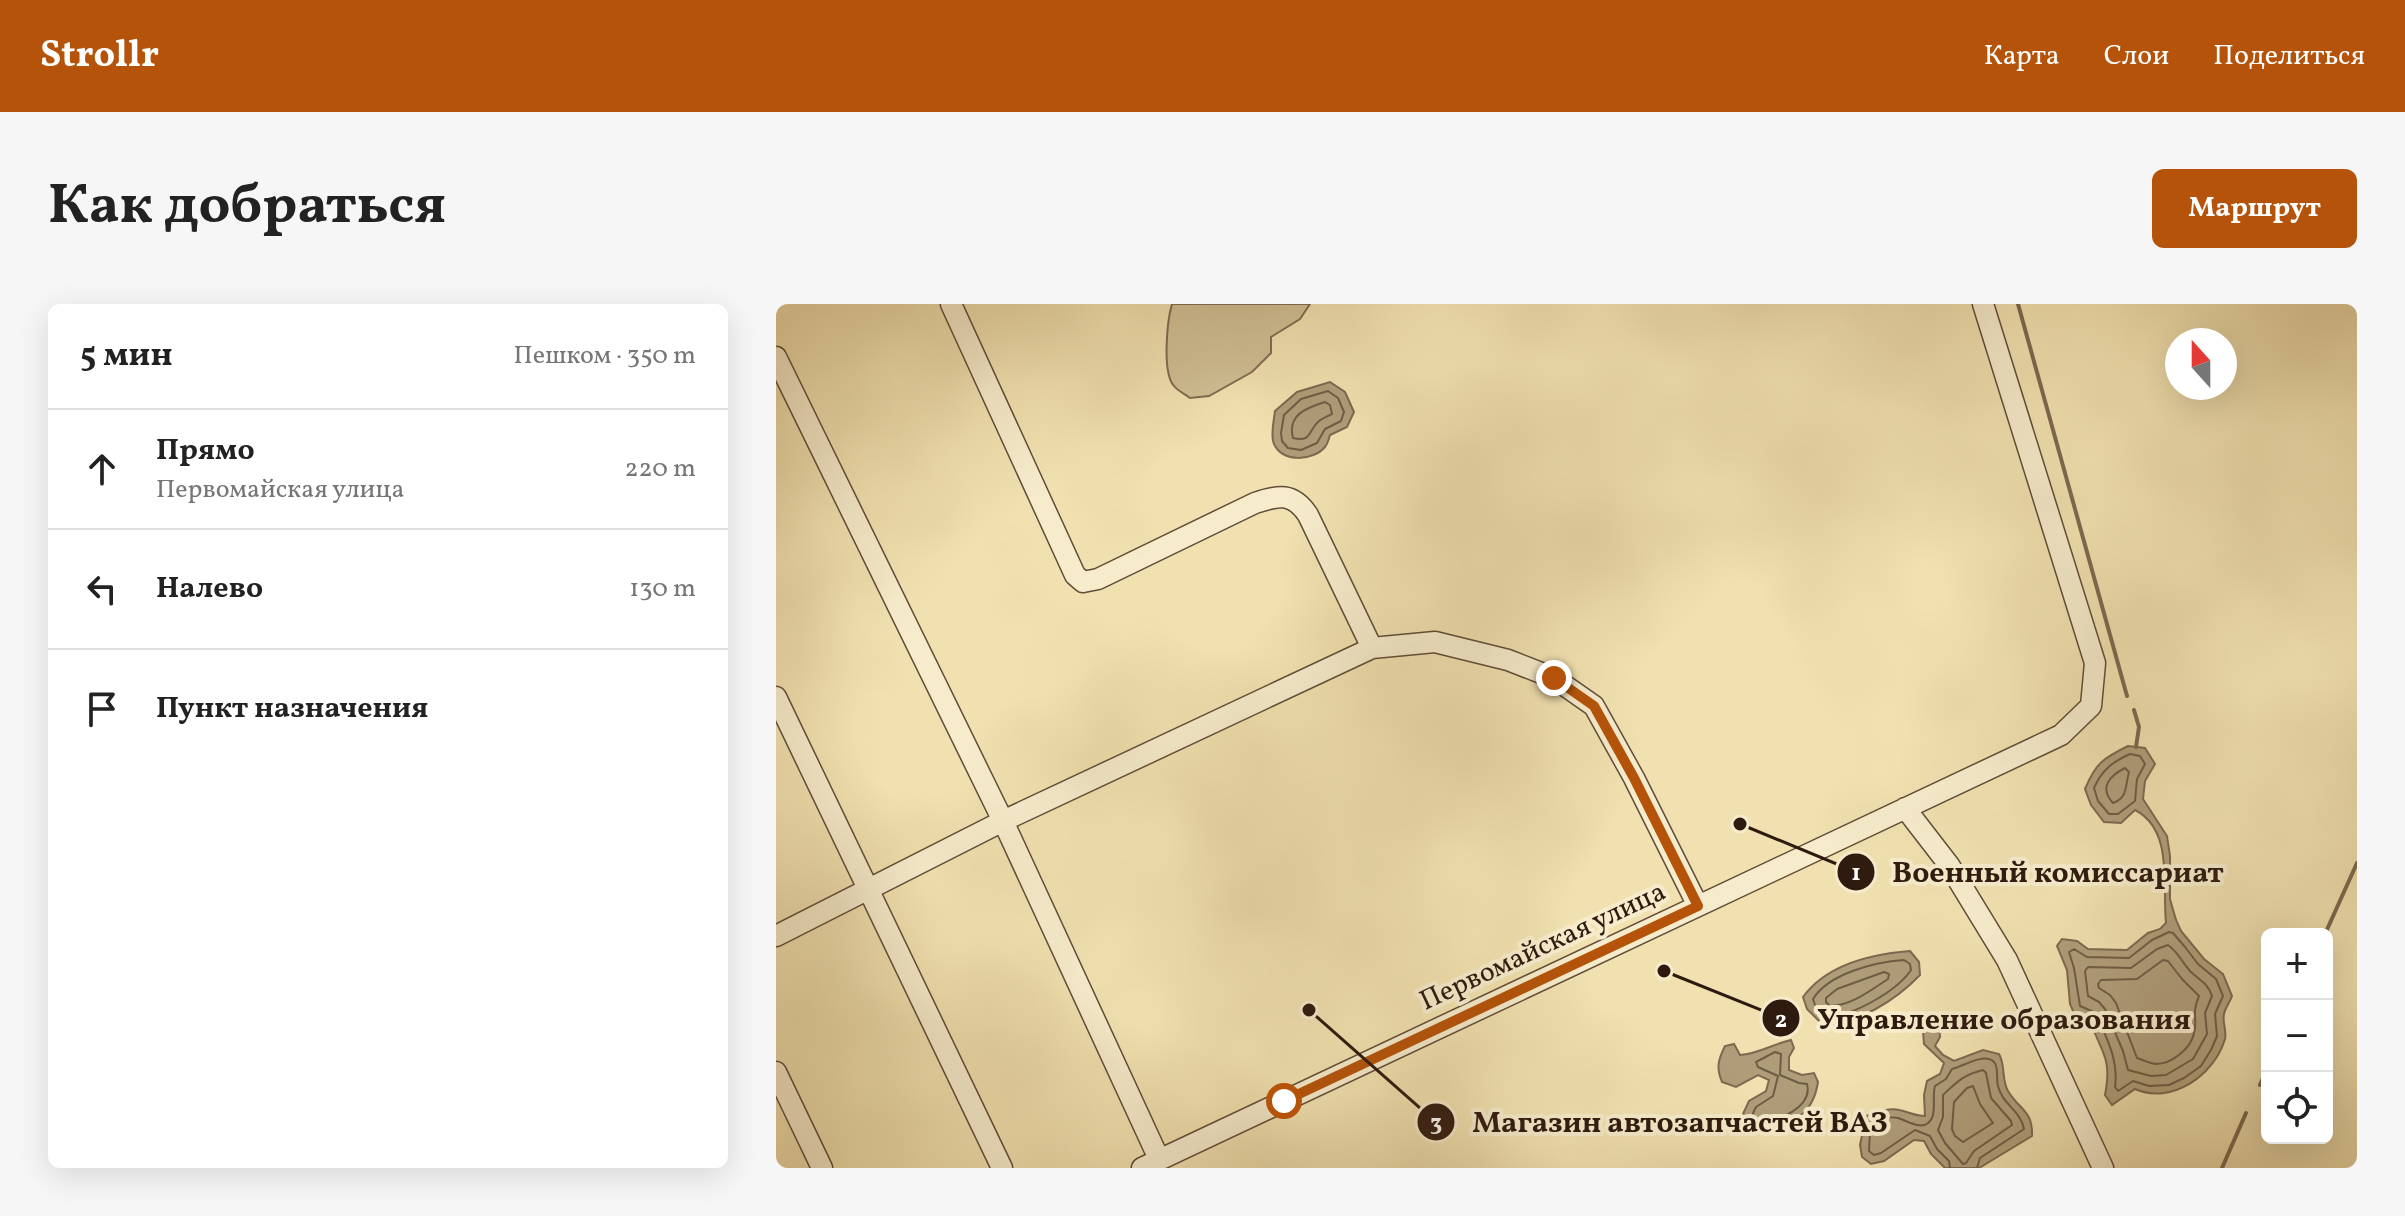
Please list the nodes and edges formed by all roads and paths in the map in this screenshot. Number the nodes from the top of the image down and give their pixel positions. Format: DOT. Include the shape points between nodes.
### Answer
graph roads {
  1 [pos="951,304"];
  2 [pos="1983,304"];
  3 [pos="776,357"];
  4 [pos="1372,648"];
  5 [pos="776,697"];
  6 [pos="1905,808"];
  7 [pos="1003,821"];
  8 [pos="868,889"];
  9 [pos="1698,906"];
  10 [pos="776,936"];
  11 [pos="776,1072"];
  12 [pos="781,1095"];
  13 [pos="1151,1164"];
  14 [pos="822,1168"];
  15 [pos="1002,1168"];
  16 [pos="2103,1168"];
  1 -- 4 [label="street" via="1075,575 1083,582 1255,503 1275,496 1290,498 1308,515"];
  2 -- 6 [label="street, Первомайская улица" via="2095,663 2091,706 2061,735"];
  3 -- 7 [label="street"];
  4 -- 7 [label="street"];
  4 -- 9 [label="street" via="1435,642 1508,660 1554,678 1594,706"];
  5 -- 8 [label="street"];
  6 -- 9 [label="street, Первомайская улица"];
  6 -- 16 [label="street" via="1949,865 2007,960"];
  7 -- 8 [label="street"];
  7 -- 13 [label="street"];
  8 -- 10 [label="street"];
  8 -- 15 [label="street"];
  9 -- 13 [label="street, Первомайская улица"];
  11 -- 12 [label="street"];
  12 -- 14 [label="street"];
}
